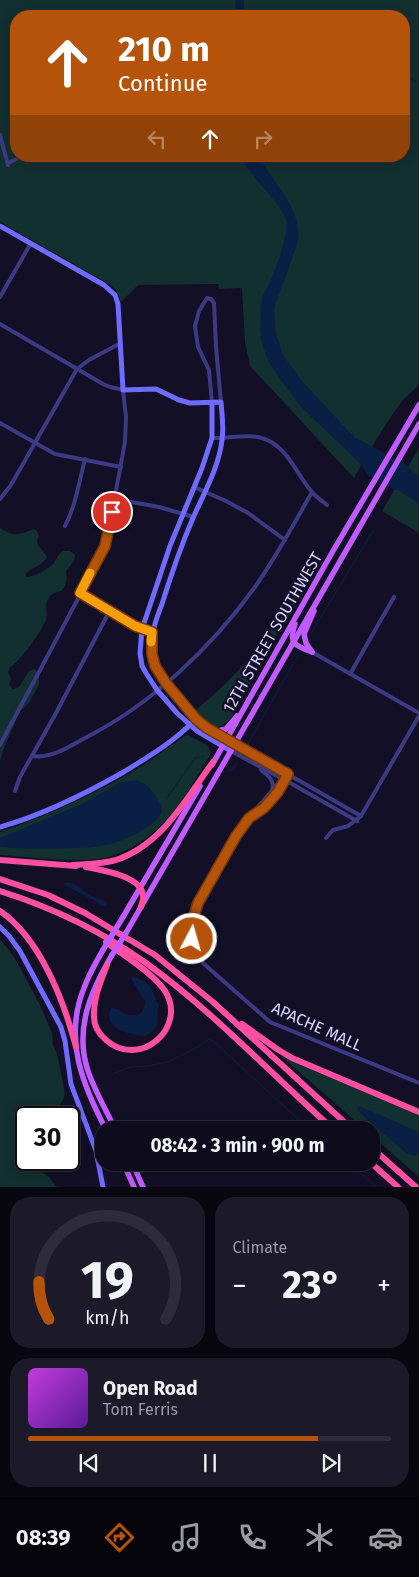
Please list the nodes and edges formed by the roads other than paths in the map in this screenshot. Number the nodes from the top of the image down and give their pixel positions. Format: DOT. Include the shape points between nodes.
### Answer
graph roads {
  1 [pos="0,135"];
  2 [pos="12,162"];
  3 [pos="0,226"];
  4 [pos="31,243"];
  5 [pos="0,297"];
  6 [pos="0,324"];
  7 [pos="119,344"];
  8 [pos="77,369"];
  9 [pos="124,390"];
  10 [pos="221,402"];
  11 [pos="212,403"];
  12 [pos="419,405"];
  13 [pos="0,423"];
  14 [pos="419,424"];
  15 [pos="212,438"];
  16 [pos="223,439"];
  17 [pos="34,443"];
  18 [pos="85,459"];
  19 [pos="121,467"];
  20 [pos="194,487"];
  21 [pos="205,492"];
  22 [pos="312,492"];
  23 [pos="0,499"];
  24 [pos="115,499"];
  25 [pos="327,505"];
  26 [pos="183,513"];
  27 [pos="194,516"];
  28 [pos="65,526"];
  29 [pos="284,540"];
  30 [pos="80,593"];
  31 [pos="321,594"];
  32 [pos="394,598"];
  33 [pos="303,605"];
  34 [pos="109,612"];
  35 [pos="142,629"];
  36 [pos="152,632"];
  37 [pos="293,641"];
  38 [pos="303,649"];
  39 [pos="312,652"];
  40 [pos="280,665"];
  41 [pos="350,674"];
  42 [pos="166,683"];
  43 [pos="157,690"];
  44 [pos="241,713"];
  45 [pos="419,714"];
  46 [pos="196,719"];
  47 [pos="190,726"];
  48 [pos="214,732"];
  49 [pos="226,739"];
  50 [pos="235,744"];
  51 [pos="0,745"];
  52 [pos="223,746"];
  53 [pos="231,751"];
  54 [pos="32,756"];
  55 [pos="213,762"];
  56 [pos="252,763"];
  57 [pos="286,773"];
  58 [pos="283,779"];
  59 [pos="15,791"];
  60 [pos="272,792"];
  61 [pos="361,816"];
  62 [pos="249,818"];
  63 [pos="357,821"];
  64 [pos="0,827"];
  65 [pos="326,838"];
  66 [pos="0,860"];
  67 [pos="73,865"];
  68 [pos="0,878"];
  69 [pos="140,888"];
  70 [pos="0,891"];
  71 [pos="141,907"];
  72 [pos="0,910"];
  73 [pos="85,926"];
  74 [pos="0,927"];
  75 [pos="107,965"];
  76 [pos="213,1002"];
  77 [pos="76,1048"];
  78 [pos="419,1083"];
  79 [pos="419,1112"];
  80 [pos="102,1121"];
  81 [pos="112,1121"];
  82 [pos="324,1121"];
  83 [pos="343,1121"];
  84 [pos="380,1155"];
  85 [pos="127,1171"];
  86 [pos="136,1171"];
  87 [pos="380,1171"];
  88 [pos="103,1187"];
  89 [pos="134,1187"];
  90 [pos="144,1187"];
  91 [pos="398,1187"];
  92 [pos="416,1187"];
  1 -- 2 [label="street" via="8,164"];
  3 -- 4 [label="street"];
  4 -- 5 [label="street"];
  4 -- 7 [label="street" via="104,285 115,295"];
  6 -- 8 [label="street"];
  7 -- 8 [label="street"];
  7 -- 9 [label="street"];
  8 -- 9 [label="street" via="103,384"];
  8 -- 17 [label="street"];
  9 -- 11 [label="street" via="156,389 184,401"];
  9 -- 19 [label="street" via="126,430"];
  10 -- 11 [label="street"];
  10 -- 11 [label="street" via="214,303 206,298 198,311 195,326 198,347 209,370"];
  10 -- 16 [label="street"];
  11 -- 15 [label="street"];
  12 -- 33 [label="main road, 12TH STREET SOUTHWEST"];
  13 -- 17 [label="street"];
  14 -- 31 [label="main road, 12TH STREET SOUTHWEST"];
  15 -- 16 [label="street"];
  15 -- 20 [label="street"];
  16 -- 21 [label="street"];
  16 -- 22 [label="street" via="257,437 274,444 284,452"];
  17 -- 18 [label="street" via="54,454"];
  17 -- 23 [label="street"];
  18 -- 19 [label="street"];
  18 -- 28 [label="street"];
  19 -- 24 [label="street"];
  20 -- 21 [label="street"];
  20 -- 26 [label="street"];
  21 -- 27 [label="street"];
  21 -- 29 [label="street" via="248,513"];
  22 -- 25 [label="street"];
  22 -- 29 [label="street"];
  24 -- 26 [label="street"];
  24 -- 30 [label="street" via="105,546"];
  26 -- 27 [label="street"];
  26 -- 35 [label="street"];
  27 -- 36 [label="street"];
  29 -- 42 [label="street" via="256,586 233,615"];
  30 -- 34 [label="street"];
  30 -- 51 [label="street"];
  31 -- 37 [label="main road, 12TH STREET SOUTHWEST"];
  31 -- 39 [label="main road" via="304,634"];
  32 -- 41 [label="street"];
  33 -- 37 [label="main road" via="291,634"];
  33 -- 44 [label="main road, 12TH STREET SOUTHWEST"];
  34 -- 35 [label="street"];
  34 -- 54 [label="street"];
  35 -- 36 [label="street"];
  35 -- 43 [label="street" via="141,660"];
  36 -- 42 [label="street" via="153,662"];
  37 -- 38 [label="main road"];
  37 -- 40 [label="main road, 12TH STREET SOUTHWEST"];
  38 -- 39 [label="main road"];
  38 -- 40 [label="main road" via="294,649"];
  39 -- 41 [label="street"];
  40 -- 50 [label="main road, 12TH STREET SOUTHWEST"];
  41 -- 45 [label="street"];
  42 -- 43 [label="street"];
  42 -- 46 [label="street"];
  43 -- 47 [label="street"];
  43 -- 54 [label="street" via="91,735 50,755"];
  44 -- 48 [label="main road" via="226,729"];
  44 -- 49 [label="main road, 12TH STREET SOUTHWEST"];
  45 -- 61 [label="street"];
  46 -- 47 [label="street"];
  46 -- 48 [label="street"];
  47 -- 52 [label="street"];
  47 -- 64 [label="street" via="152,754 75,799"];
  48 -- 49 [label="street"];
  49 -- 50 [label="street"];
  49 -- 52 [label="main road, 12TH STREET SOUTHWEST"];
  50 -- 53 [label="main road, 12TH STREET SOUTHWEST"];
  50 -- 57 [label="street"];
  52 -- 53 [label="street"];
  52 -- 55 [label="main road, 12TH STREET SOUTHWEST"];
  53 -- 56 [label="street"];
  53 -- 71 [label="main road, 12TH STREET SOUTHWEST"];
  54 -- 59 [label="street"];
  55 -- 67 [label="highway" via="168,825 147,844 110,861"];
  55 -- 69 [label="main road, 12TH STREET SOUTHWEST"];
  56 -- 58 [label="street"];
  56 -- 60 [label="street" via="272,780"];
  57 -- 58 [label="street"];
  57 -- 61 [label="street"];
  58 -- 60 [label="street"];
  58 -- 62 [label="street" via="282,787 264,808"];
  58 -- 63 [label="street"];
  60 -- 62 [label="street"];
  61 -- 63 [label="street"];
  62 -- 78 [label="street, APACHE MALL" via="196,907 191,936 196,953 270,1022"];
  63 -- 65 [label="street" via="333,830"];
  66 -- 67 [label="highway"];
  67 -- 69 [label="highway" via="128,879"];
  68 -- 76 [label="highway" via="48,895 94,917 155,955"];
  69 -- 71 [label="highway" via="144,897"];
  69 -- 77 [label="main road, 12TH STREET SOUTHWEST, bridge" via="88,976 80,996"];
  70 -- 73 [label="highway"];
  71 -- 75 [label="main road, 12TH STREET SOUTHWEST, bridge"];
  72 -- 77 [label="highway" via="19,926 35,949 62,1001"];
  73 -- 75 [label="highway" via="151,976 166,992 170,1005 169,1022 160,1038 150,1046 137,1050 120,1049 108,1042 98,1030 94,1009 96,994"];
  73 -- 82 [label="highway" via="145,962 175,985"];
  74 -- 88 [label="street" via="20,951 60,1026 69,1076 96,1151"];
  75 -- 81 [label="main road, 12TH STREET SOUTHWEST" via="86,1010 83,1049 88,1071"];
  76 -- 79 [label="highway" via="292,1058"];
  76 -- 83 [label="highway"];
  77 -- 80 [label="main road, 12TH STREET SOUTHWEST" via="83,1080"];
  84 -- 92 [label="highway"];
  85 -- 89 [label="main road"];
  86 -- 90 [label="main road"];
  87 -- 91 [label="highway"];
}
